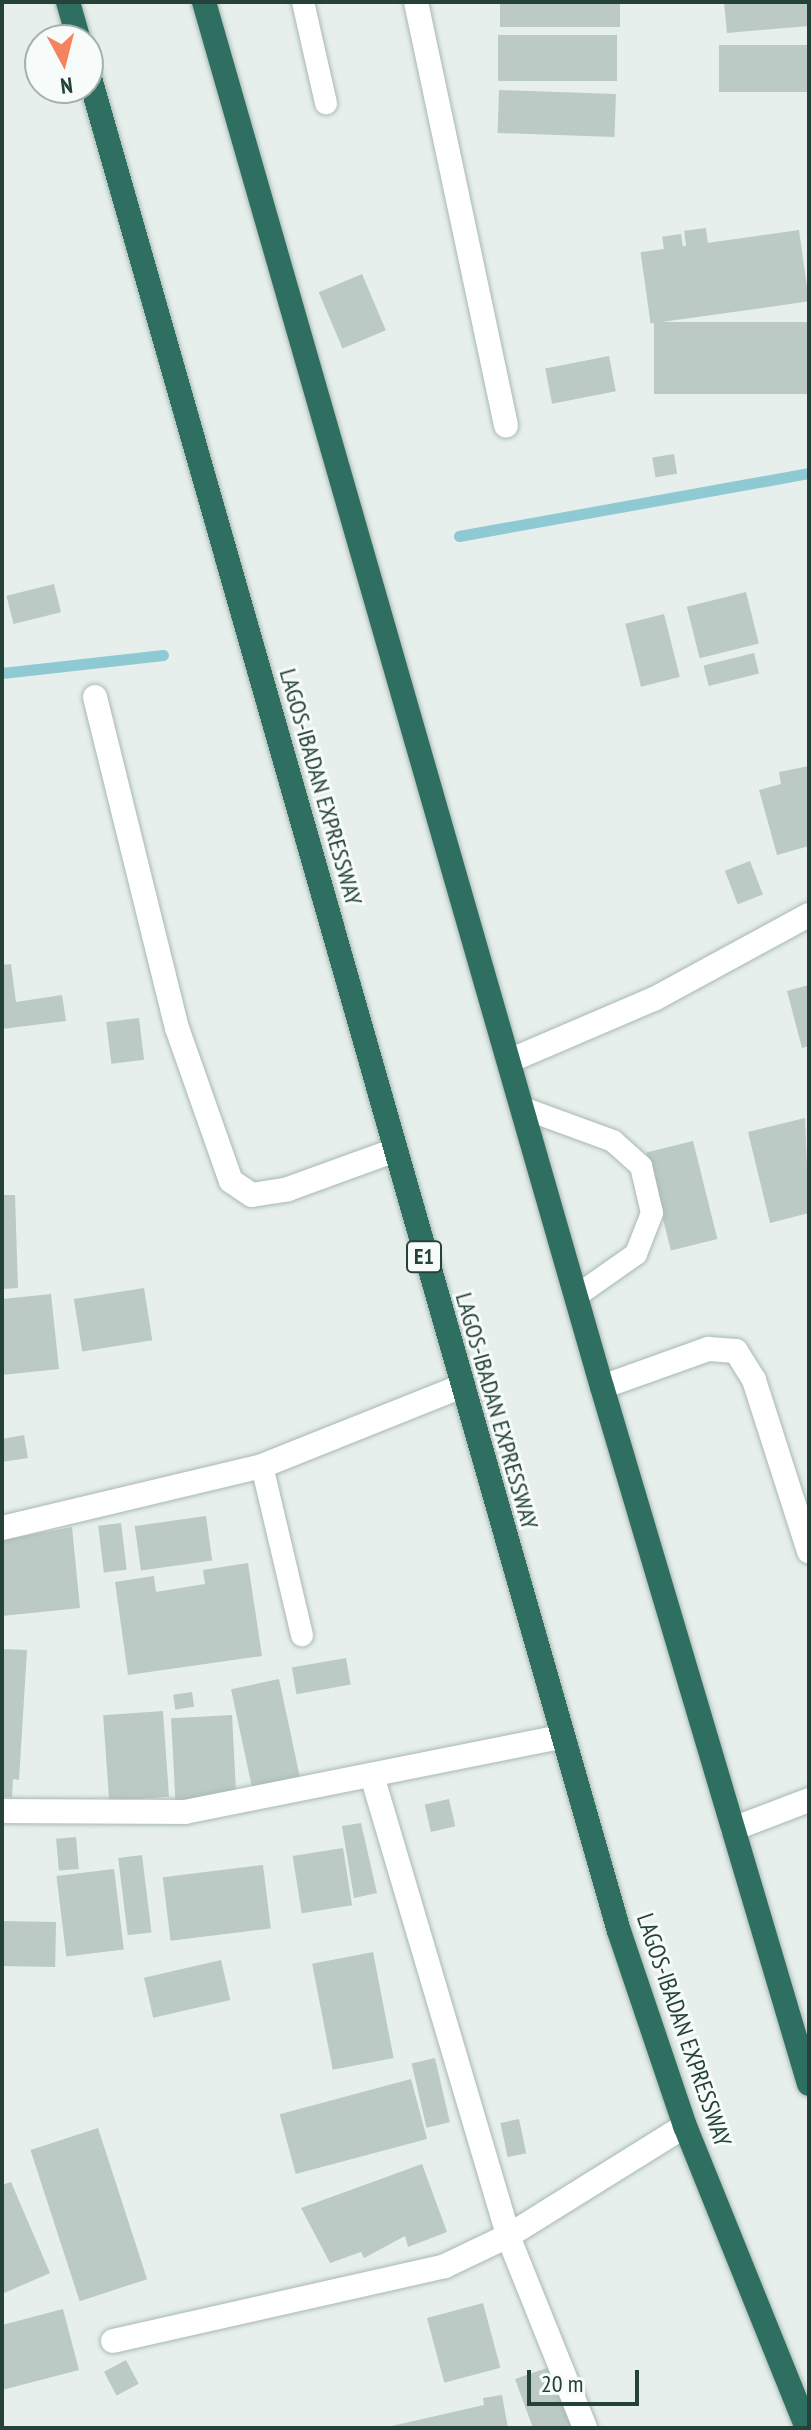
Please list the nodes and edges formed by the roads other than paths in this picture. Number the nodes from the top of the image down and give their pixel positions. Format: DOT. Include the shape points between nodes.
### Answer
graph roads {
  1 [pos="68,2"];
  2 [pos="204,2"];
  3 [pos="303,2"];
  4 [pos="416,2"];
  5 [pos="74,24"];
  6 [pos="326,103"];
  7 [pos="97,104"];
  8 [pos="506,426"];
  9 [pos="95,697"];
  10 [pos="809,915"];
  11 [pos="509,1061"];
  12 [pos="523,1108"];
  13 [pos="395,1150"];
  14 [pos="579,1294"];
  15 [pos="460,1387"];
  16 [pos="602,1387"];
  17 [pos="262,1466"];
  18 [pos="2,1528"];
  19 [pos="809,1551"];
  20 [pos="302,1635"];
  21 [pos="560,1737"];
  22 [pos="373,1779"];
  23 [pos="809,1800"];
  24 [pos="2,1811"];
  25 [pos="733,1829"];
  26 [pos="809,2084"];
  27 [pos="685,2126"];
  28 [pos="508,2236"];
  29 [pos="113,2341"];
  30 [pos="585,2428"];
  31 [pos="807,2428"];
  1 -- 5 [label="highway"];
  2 -- 11 [label="highway"];
  3 -- 6 [label="lane"];
  4 -- 8 [label="street"];
  7 -- 13 [label="highway, LAGOS-IBADAN EXPRESSWAY / E1"];
  9 -- 13 [label="street" via="177,1028 231,1181 252,1195 288,1189"];
  10 -- 11 [label="street" via="654,999"];
  11 -- 12 [label="highway"];
  12 -- 14 [label="highway"];
  12 -- 14 [label="lane" via="613,1141 641,1166 652,1213 636,1254"];
  13 -- 15 [label="highway, LAGOS-IBADAN EXPRESSWAY / E1"];
  14 -- 16 [label="highway"];
  15 -- 17 [label="street"];
  15 -- 21 [label="highway, LAGOS-IBADAN EXPRESSWAY / E1"];
  16 -- 19 [label="street" via="708,1349 736,1351 754,1380"];
  16 -- 25 [label="highway"];
  17 -- 18 [label="street"];
  17 -- 20 [label="lane"];
  21 -- 22 [label="street"];
  21 -- 27 [label="highway, LAGOS-IBADAN EXPRESSWAY / E1"];
  22 -- 24 [label="street" via="185,1812"];
  22 -- 28 [label="street"];
  23 -- 25 [label="street"];
  25 -- 26 [label="highway"];
  27 -- 28 [label="street"];
  27 -- 31 [label="highway, LAGOS-IBADAN EXPRESSWAY / E1"];
  28 -- 29 [label="street" via="445,2266"];
  28 -- 30 [label="street"];
}
